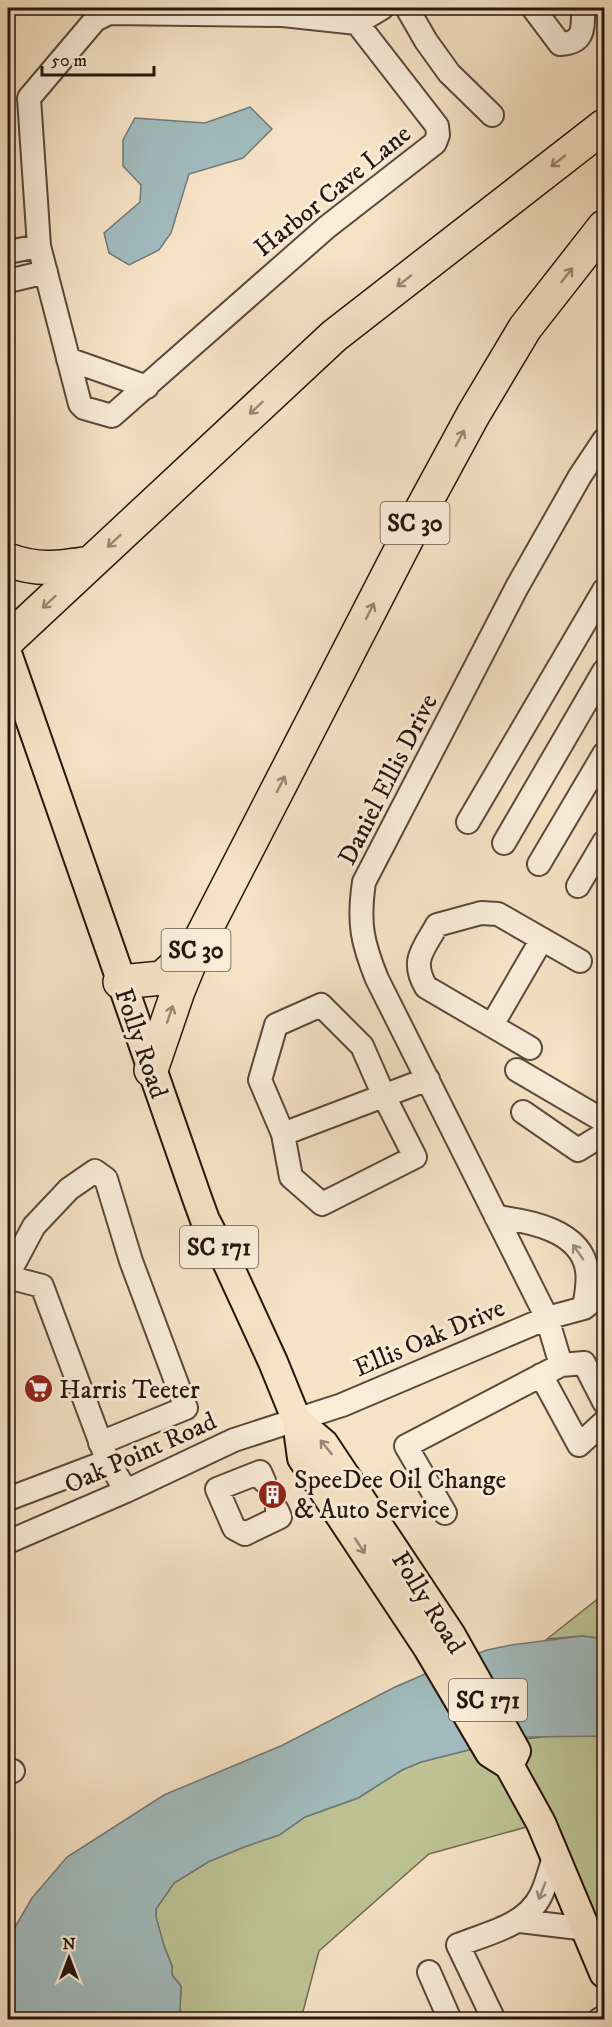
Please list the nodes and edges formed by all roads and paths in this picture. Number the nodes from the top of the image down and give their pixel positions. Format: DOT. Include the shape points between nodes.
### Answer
graph roads {
  1 [pos="382,8"];
  2 [pos="407,8"];
  3 [pos="533,8"];
  4 [pos="583,8"];
  5 [pos="357,23"];
  6 [pos="492,115"];
  7 [pos="604,126"];
  8 [pos="604,227"];
  9 [pos="39,246"];
  10 [pos="8,252"];
  11 [pos="46,272"];
  12 [pos="8,281"];
  13 [pos="68,359"];
  14 [pos="147,387"];
  15 [pos="604,440"];
  16 [pos="8,560"];
  17 [pos="90,563"];
  18 [pos="604,590"];
  19 [pos="8,640"];
  20 [pos="8,656"];
  21 [pos="604,671"];
  22 [pos="604,754"];
  23 [pos="468,822"];
  24 [pos="604,842"];
  25 [pos="504,843"];
  26 [pos="539,864"];
  27 [pos="578,886"];
  28 [pos="542,939"];
  29 [pos="199,944"];
  30 [pos="580,961"];
  31 [pos="120,982"];
  32 [pos="492,1025"];
  33 [pos="530,1048"];
  34 [pos="151,1070"];
  35 [pos="517,1070"];
  36 [pos="428,1079"];
  37 [pos="384,1096"];
  38 [pos="523,1112"];
  39 [pos="604,1121"];
  40 [pos="283,1134"];
  41 [pos="604,1134"];
  42 [pos="496,1216"];
  43 [pos="8,1276"];
  44 [pos="604,1292"];
  45 [pos="594,1309"];
  46 [pos="547,1318"];
  47 [pos="551,1370"];
  48 [pos="604,1402"];
  49 [pos="297,1421"];
  50 [pos="604,1422"];
  51 [pos="104,1452"];
  52 [pos="203,1455"];
  53 [pos="264,1481"];
  54 [pos="217,1489"];
  55 [pos="126,1491"];
  56 [pos="8,1499"];
  57 [pos="277,1510"];
  58 [pos="445,1513"];
  59 [pos="8,1542"];
  60 [pos="555,1855"];
  61 [pos="520,1921"];
  62 [pos="587,1929"];
  63 [pos="429,1972"];
  64 [pos="604,1973"];
  65 [pos="604,2017"];
  66 [pos="450,2019"];
  67 [pos="494,2019"];
  68 [pos="599,2019"];
  1 -- 5 [label="street"];
  2 -- 6 [label="street" via="449,73"];
  3 -- 4 [label="street" via="560,44 570,44 580,37 584,28"];
  5 -- 9 [label="street, Harbor Cave Lane" via="283,15 109,14 95,20 29,98"];
  5 -- 14 [label="street, Harbor Cave Lane" via="437,126 435,143 327,227"];
  7 -- 17 [label="highway, one-way" via="334,336"];
  29 -- 8 [label="highway, SC 30, one-way" via="473,415 525,328"];
  9 -- 10 [label="street"];
  9 -- 11 [label="street, Harbor Cave Lane"];
  11 -- 12 [label="street"];
  11 -- 13 [label="street, Harbor Cave Lane"];
  13 -- 14 [label="street"];
  13 -- 14 [label="street, Harbor Cave Lane" via="84,408 112,416"];
  15 -- 36 [label="street, Daniel Ellis Drive" via="517,588 364,882 361,905 365,950"];
  16 -- 17 [label="highway" via="26,567 60,568"];
  17 -- 19 [label="highway, one-way"];
  18 -- 23 [label="street"];
  20 -- 31 [label="main road, Folly Road / SC 171"];
  21 -- 25 [label="street"];
  22 -- 26 [label="street"];
  24 -- 27 [label="street"];
  28 -- 30 [label="street"];
  28 -- 32 [label="street"];
  28 -- 32 [label="street" via="498,914 481,913 437,925 418,960 419,976 426,987"];
  29 -- 31 [label="highway" via="162,978"];
  34 -- 29 [label="highway, SC 30, one-way"];
  31 -- 34 [label="main road, Folly Road / SC 171"];
  32 -- 33 [label="street"];
  34 -- 49 [label="main road, Folly Road / SC 171" via="205,1220"];
  35 -- 39 [label="street"];
  36 -- 37 [label="street"];
  36 -- 42 [label="street, Daniel Ellis Drive"];
  37 -- 40 [label="street"];
  37 -- 40 [label="street" via="415,1157 322,1204 291,1177"];
  37 -- 40 [label="street" via="362,1046 321,1005 276,1025 263,1069 260,1080"];
  38 -- 41 [label="street" via="578,1150"];
  45 -- 42 [label="street, one-way" via="587,1267 578,1249 560,1234 530,1221"];
  42 -- 46 [label="street, Daniel Ellis Drive"];
  43 -- 51 [label="street" via="42,1286"];
  43 -- 51 [label="street" via="34,1226 69,1189 95,1171 106,1179 131,1261 186,1408"];
  44 -- 45 [label="street, Ellis Oak Drive"];
  45 -- 46 [label="street, Ellis Oak Drive"];
  46 -- 47 [label="street, Daniel Ellis Drive"];
  46 -- 49 [label="street, Ellis Oak Drive"];
  47 -- 48 [label="street" via="584,1363"];
  47 -- 50 [label="street, Daniel Ellis Drive" via="579,1445"];
  47 -- 58 [label="street" via="406,1446"];
  49 -- 52 [label="street, Oak Point Road" via="234,1440"];
  49 -- 60 [label="main road, Folly Road / SC 171" via="302,1458 440,1642 490,1753 509,1766"];
  51 -- 55 [label="street"];
  51 -- 56 [label="street"];
  52 -- 54 [label="street"];
  52 -- 55 [label="street, Oak Point Road"];
  53 -- 54 [label="street" via="260,1472"];
  54 -- 57 [label="street" via="234,1528 245,1534 280,1517"];
  55 -- 59 [label="street, Oak Point Road"];
  60 -- 61 [label="street, one-way" via="542,1894"];
  60 -- 62 [label="main road, Folly Road / SC 171"];
  61 -- 62 [label="street"];
  61 -- 67 [label="street" via="458,1945"];
  62 -- 64 [label="main road, Folly Road / SC 171"];
  63 -- 66 [label="street"];
  65 -- 68 [label="street"];
}
